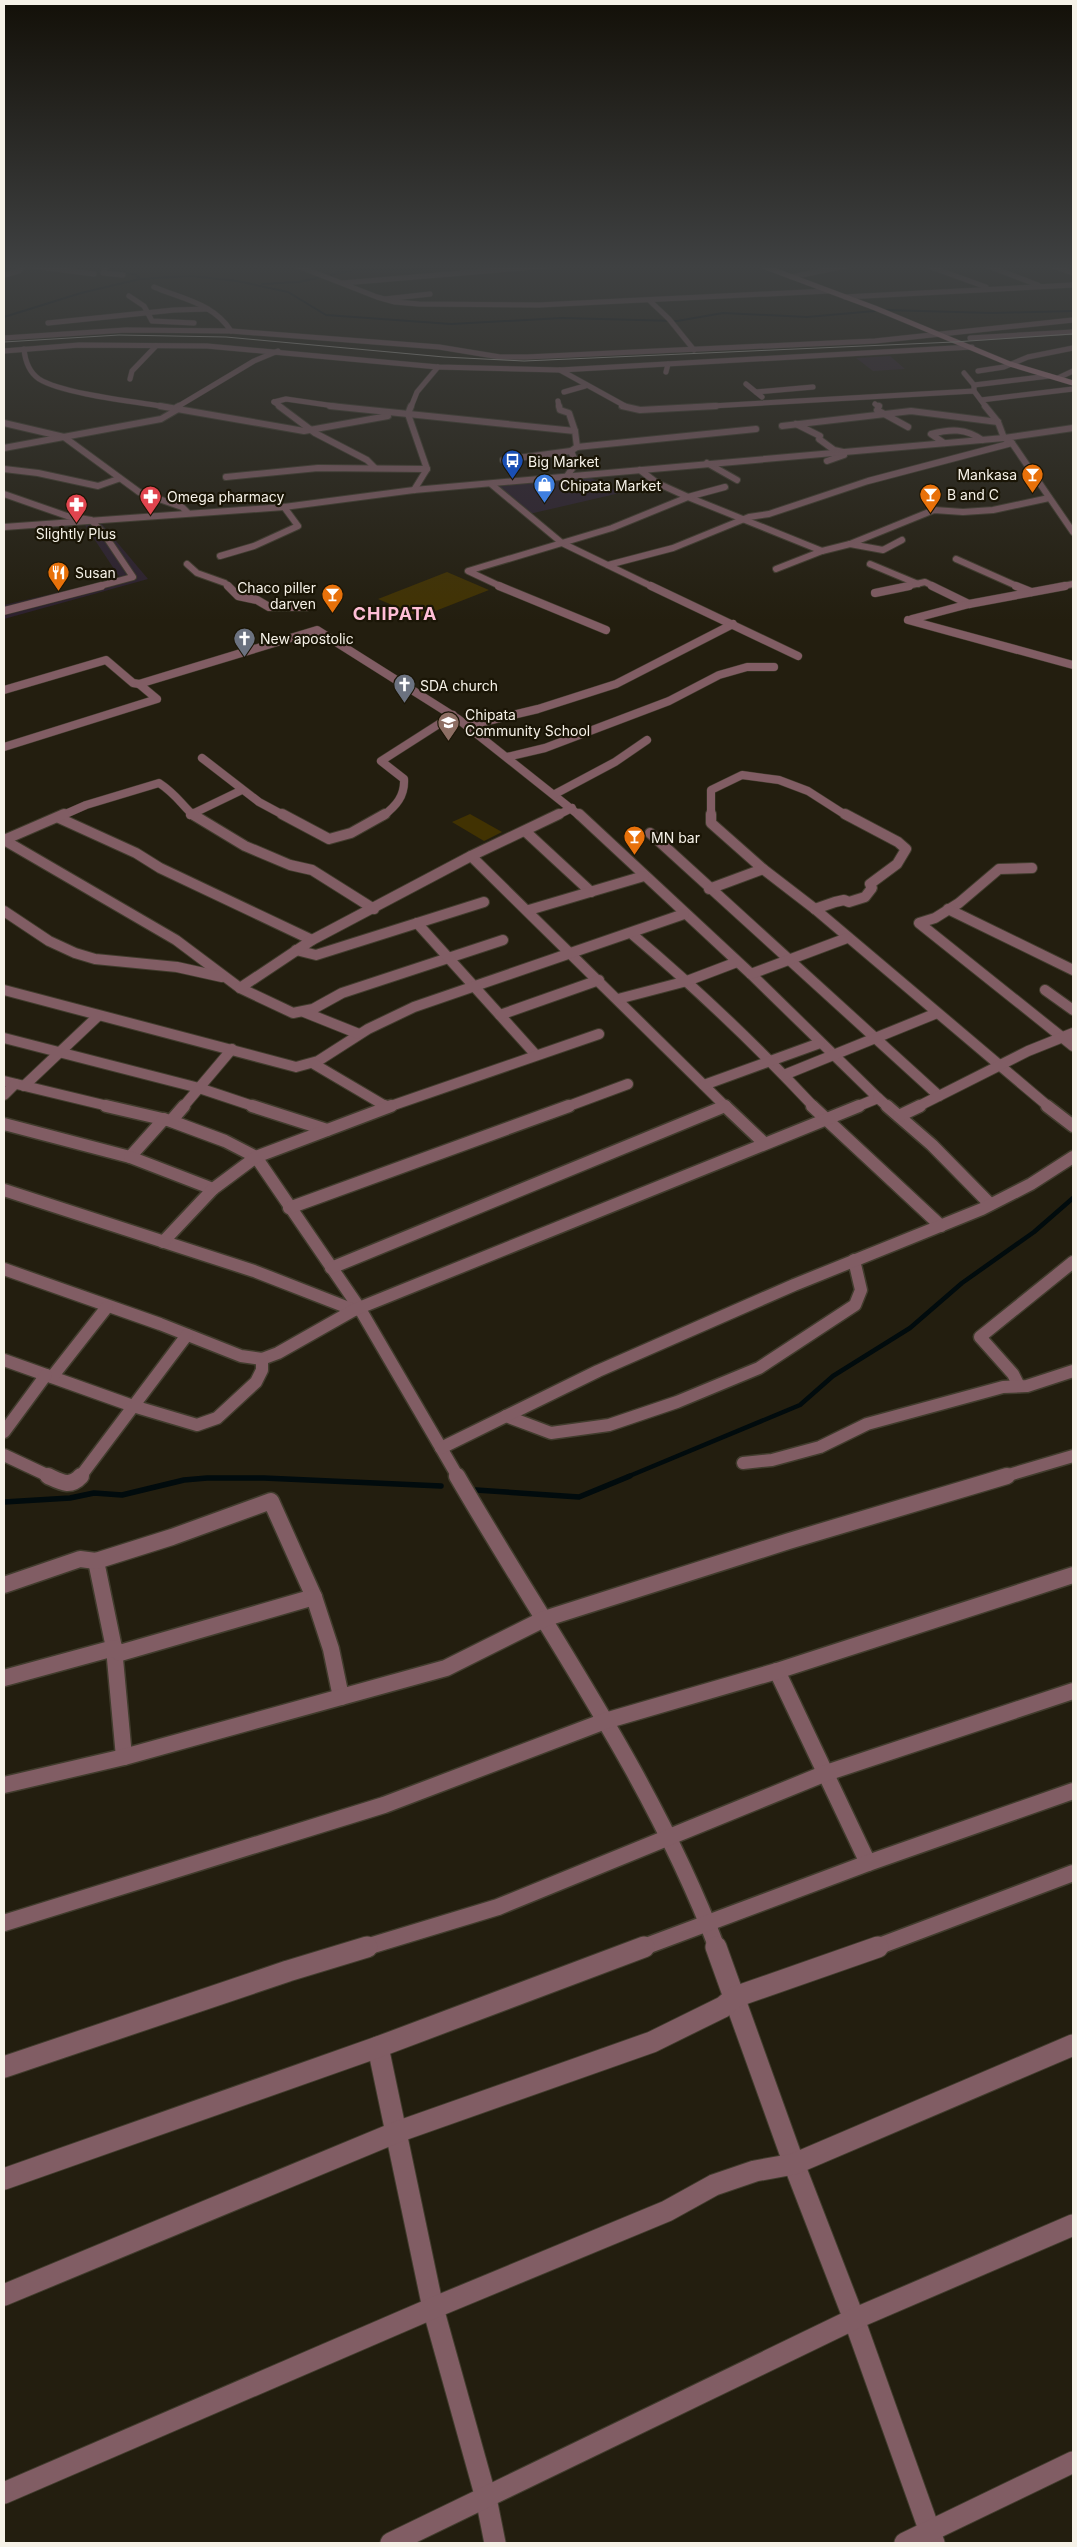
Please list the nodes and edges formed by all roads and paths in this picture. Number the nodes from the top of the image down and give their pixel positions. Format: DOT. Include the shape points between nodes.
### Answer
graph roads {
  1 [pos="51,384"];
  2 [pos="216,384"];
  3 [pos="423,384"];
  4 [pos="582,384"];
  5 [pos="746,384"];
  6 [pos="971,384"];
  7 [pos="1000,384"];
  8 [pos="585,386"];
  9 [pos="813,387"];
  10 [pos="974,388"];
  11 [pos="1073,389"];
  12 [pos="564,392"];
  13 [pos="756,392"];
  14 [pos="981,400"];
  15 [pos="558,401"];
  16 [pos="765,404"];
  17 [pos="876,404"];
  18 [pos="178,408"];
  19 [pos="408,414"];
  20 [pos="885,415"];
  21 [pos="998,422"];
  22 [pos="4,423"];
  23 [pos="796,424"];
  24 [pos="782,426"];
  25 [pos="908,427"];
  26 [pos="1073,428"];
  27 [pos="756,429"];
  28 [pos="312,430"];
  29 [pos="575,431"];
  30 [pos="64,437"];
  31 [pos="1004,438"];
  32 [pos="982,440"];
  33 [pos="944,443"];
  34 [pos="1012,443"];
  35 [pos="4,448"];
  36 [pos="574,449"];
  37 [pos="842,452"];
  38 [pos="503,460"];
  39 [pos="827,461"];
  40 [pos="707,463"];
  41 [pos="374,468"];
  42 [pos="4,469"];
  43 [pos="427,469"];
  44 [pos="640,470"];
  45 [pos="567,476"];
  46 [pos="118,478"];
  47 [pos="226,478"];
  48 [pos="737,480"];
  49 [pos="491,484"];
  50 [pos="725,487"];
  51 [pos="414,490"];
  52 [pos="4,494"];
  53 [pos="688,497"];
  54 [pos="1049,498"];
  55 [pos="284,507"];
  56 [pos="188,513"];
  57 [pos="91,520"];
  58 [pos="745,520"];
  59 [pos="4,527"];
  60 [pos="1073,532"];
  61 [pos="902,540"];
  62 [pos="562,543"];
  63 [pos="850,544"];
  64 [pos="822,551"];
  65 [pos="220,556"];
  66 [pos="956,559"];
  67 [pos="187,564"];
  68 [pos="870,564"];
  69 [pos="608,565"];
  70 [pos="776,569"];
  71 [pos="918,584"];
  72 [pos="1073,584"];
  73 [pos="1031,592"];
  74 [pos="876,593"];
  75 [pos="969,604"];
  76 [pos="307,607"];
  77 [pos="4,612"];
  78 [pos="733,624"];
  79 [pos="606,630"];
  80 [pos="798,656"];
  81 [pos="1073,665"];
  82 [pos="774,667"];
  83 [pos="139,684"];
  84 [pos="4,690"];
  85 [pos="453,715"];
  86 [pos="467,726"];
  87 [pos="647,740"];
  88 [pos="4,747"];
  89 [pos="507,757"];
  90 [pos="202,758"];
  91 [pos="242,790"];
  92 [pos="555,794"];
  93 [pos="572,808"];
  94 [pos="190,815"];
  95 [pos="59,818"];
  96 [pos="525,831"];
  97 [pos="650,833"];
  98 [pos="4,840"];
  99 [pos="471,856"];
  100 [pos="1032,868"];
  101 [pos="763,869"];
  102 [pos="644,876"];
  103 [pos="709,889"];
  104 [pos="591,892"];
  105 [pos="484,902"];
  106 [pos="374,909"];
  107 [pos="948,909"];
  108 [pos="529,910"];
  109 [pos="815,910"];
  110 [pos="4,911"];
  111 [pos="684,914"];
  112 [pos="416,923"];
  113 [pos="632,934"];
  114 [pos="847,938"];
  115 [pos="312,940"];
  116 [pos="503,940"];
  117 [pos="296,950"];
  118 [pos="571,955"];
  119 [pos="449,959"];
  120 [pos="788,959"];
  121 [pos="737,962"];
  122 [pos="1073,970"];
  123 [pos="751,974"];
  124 [pos="227,979"];
  125 [pos="599,980"];
  126 [pos="687,981"];
  127 [pos="475,985"];
  128 [pos="240,988"];
  129 [pos="4,990"];
  130 [pos="1045,990"];
  131 [pos="618,1000"];
  132 [pos="1073,1010"];
  133 [pos="304,1012"];
  134 [pos="937,1013"];
  135 [pos="500,1015"];
  136 [pos="98,1016"];
  137 [pos="1073,1033"];
  138 [pos="358,1034"];
  139 [pos="599,1034"];
  140 [pos="875,1036"];
  141 [pos="4,1038"];
  142 [pos="1061,1038"];
  143 [pos="820,1043"];
  144 [pos="1073,1046"];
  145 [pos="232,1049"];
  146 [pos="60,1052"];
  147 [pos="535,1054"];
  148 [pos="833,1054"];
  149 [pos="770,1060"];
  150 [pos="314,1064"];
  151 [pos="999,1066"];
  152 [pos="784,1075"];
  153 [pos="14,1084"];
  154 [pos="628,1084"];
  155 [pos="704,1085"];
  156 [pos="199,1088"];
  157 [pos="4,1095"];
  158 [pos="939,1096"];
  159 [pos="878,1098"];
  160 [pos="725,1106"];
  161 [pos="386,1107"];
  162 [pos="899,1116"];
  163 [pos="825,1119"];
  164 [pos="167,1120"];
  165 [pos="4,1124"];
  166 [pos="1073,1126"];
  167 [pos="328,1130"];
  168 [pos="764,1143"];
  169 [pos="256,1157"];
  170 [pos="1073,1157"];
  171 [pos="130,1158"];
  172 [pos="213,1189"];
  173 [pos="4,1190"];
  174 [pos="990,1204"];
  175 [pos="289,1208"];
  176 [pos="941,1226"];
  177 [pos="163,1242"];
  178 [pos="854,1260"];
  179 [pos="1073,1262"];
  180 [pos="332,1268"];
  181 [pos="4,1269"];
  182 [pos="107,1307"];
  183 [pos="357,1309"];
  184 [pos="187,1335"];
  185 [pos="262,1358"];
  186 [pos="4,1360"];
  187 [pos="1073,1371"];
  188 [pos="49,1376"];
  189 [pos="1019,1386"];
  190 [pos="133,1406"];
  191 [pos="506,1416"];
  192 [pos="4,1432"];
  193 [pos="441,1448"];
  194 [pos="4,1455"];
  195 [pos="1073,1456"];
  196 [pos="743,1464"];
  197 [pos="96,1561"];
  198 [pos="1073,1575"];
  199 [pos="4,1585"];
  200 [pos="314,1597"];
  201 [pos="544,1619"];
  202 [pos="114,1648"];
  203 [pos="777,1671"];
  204 [pos="4,1678"];
  205 [pos="1073,1691"];
  206 [pos="341,1697"];
  207 [pos="606,1721"];
  208 [pos="124,1757"];
  209 [pos="826,1773"];
  210 [pos="4,1785"];
  211 [pos="1073,1790"];
  212 [pos="668,1838"];
  213 [pos="868,1863"];
  214 [pos="1073,1873"];
  215 [pos="707,1923"];
  216 [pos="4,1924"];
  217 [pos="735,1997"];
  218 [pos="1073,2045"];
  219 [pos="378,2047"];
  220 [pos="4,2068"];
  221 [pos="397,2132"];
  222 [pos="794,2164"];
  223 [pos="4,2179"];
  224 [pos="1073,2224"];
  225 [pos="4,2295"];
  226 [pos="433,2308"];
  227 [pos="854,2319"];
  228 [pos="1073,2462"];
  229 [pos="4,2493"];
  230 [pos="486,2498"];
  231 [pos="933,2537"];
  232 [pos="391,2543"];
  233 [pos="495,2543"];
  234 [pos="905,2543"];
  1 -- 18 [label="street"];
  2 -- 18 [label="street"];
  3 -- 19 [label="street" via="416,392"];
  4 -- 8 [label="street"];
  5 -- 13 [label="street"];
  6 -- 10 [label="street"];
  7 -- 10 [label="street"];
  8 -- 12 [label="street"];
  8 -- 16 [label="street" via="623,406 640,410"];
  9 -- 13 [label="street"];
  10 -- 14 [label="street"];
  10 -- 16 [label="street"];
  11 -- 14 [label="street"];
  13 -- 16 [label="street"];
  14 -- 21 [label="street"];
  15 -- 29 [label="street" via="560,410 569,413"];
  17 -- 20 [label="street" via="880,406 877,410"];
  18 -- 28 [label="street" via="292,430"];
  18 -- 30 [label="street" via="161,418"];
  19 -- 28 [label="street"];
  19 -- 28 [label="street" via="286,399 274,402"];
  19 -- 29 [label="street"];
  19 -- 43 [label="street"];
  20 -- 21 [label="street" via="911,410"];
  20 -- 23 [label="street"];
  20 -- 25 [label="street"];
  21 -- 31 [label="street"];
  22 -- 30 [label="street"];
  23 -- 24 [label="street"];
  23 -- 37 [label="street"];
  26 -- 31 [label="street"];
  27 -- 36 [label="street"];
  28 -- 41 [label="street" via="367,460"];
  29 -- 36 [label="street"];
  30 -- 35 [label="street"];
  30 -- 46 [label="street"];
  31 -- 32 [label="street"];
  31 -- 34 [label="street"];
  32 -- 33 [label="street"];
  32 -- 33 [label="street" via="972,432 954,430 931,434"];
  33 -- 37 [label="street"];
  34 -- 54 [label="street"];
  34 -- 58 [label="street" via="857,484"];
  36 -- 38 [label="street"];
  36 -- 45 [label="street" via="576,462"];
  37 -- 39 [label="street" via="844,455"];
  37 -- 40 [label="street"];
  40 -- 44 [label="street"];
  40 -- 48 [label="street"];
  41 -- 43 [label="street" via="409,472"];
  41 -- 47 [label="street" via="296,468"];
  42 -- 46 [label="street" via="98,486"];
  43 -- 51 [label="street"];
  44 -- 45 [label="street"];
  44 -- 53 [label="street"];
  45 -- 49 [label="street"];
  46 -- 56 [label="street" via="139,492 182,507"];
  49 -- 51 [label="street"];
  49 -- 62 [label="street"];
  50 -- 53 [label="street"];
  51 -- 55 [label="street"];
  52 -- 57 [label="street" via="67,516"];
  53 -- 58 [label="street"];
  53 -- 62 [label="street" via="612,528"];
  54 -- 60 [label="street"];
  54 -- 63 [label="street" via="993,510 934,510"];
  55 -- 56 [label="street"];
  55 -- 65 [label="street" via="298,526 254,546"];
  56 -- 57 [label="street"];
  57 -- 59 [label="street"];
  57 -- 77 [label="street" via="133,577"];
  58 -- 64 [label="street"];
  58 -- 69 [label="street" via="673,548"];
  61 -- 63 [label="street" via="884,552"];
  62 -- 69 [label="street"];
  62 -- 79 [label="street" via="468,570"];
  63 -- 64 [label="street"];
  64 -- 70 [label="street"];
  66 -- 73 [label="street"];
  67 -- 76 [label="street" via="197,573 225,583 238,596 257,600 269,607"];
  68 -- 71 [label="street"];
  69 -- 78 [label="street"];
  71 -- 74 [label="street"];
  71 -- 75 [label="street" via="930,583"];
  72 -- 73 [label="street"];
  73 -- 75 [label="street"];
  75 -- 81 [label="street" via="908,620"];
  78 -- 80 [label="street"];
  78 -- 86 [label="street" via="616,684"];
  82 -- 89 [label="street" via="764,665 736,670 679,693 668,701 545,748"];
  83 -- 84 [label="street" via="132,683 106,660"];
  83 -- 85 [label="street" via="318,630"];
  83 -- 88 [label="street" via="157,699"];
  85 -- 86 [label="street"];
  85 -- 91 [label="street" via="381,761 404,779 404,791 374,823 338,838 329,839 313,832"];
  86 -- 89 [label="street"];
  87 -- 92 [label="street" via="615,762"];
  89 -- 92 [label="street"];
  90 -- 91 [label="street"];
  91 -- 94 [label="street"];
  92 -- 93 [label="street"];
  93 -- 96 [label="street"];
  93 -- 102 [label="street"];
  94 -- 95 [label="street" via="178,803 176,794 155,783 86,805"];
  94 -- 106 [label="street" via="235,841 289,865 310,868"];
  95 -- 98 [label="street"];
  95 -- 115 [label="street" via="136,852 160,868"];
  96 -- 99 [label="street"];
  96 -- 104 [label="street"];
  97 -- 103 [label="street"];
  98 -- 124 [label="street" via="176,940"];
  99 -- 106 [label="street"];
  99 -- 108 [label="street"];
  100 -- 107 [label="street" via="999,869"];
  101 -- 103 [label="street"];
  101 -- 109 [label="street"];
  101 -- 109 [label="street" via="711,824 711,790 742,775 779,780 808,791 828,806 906,849 897,864 870,884 872,888 865,897 835,902"];
  102 -- 104 [label="street"];
  102 -- 111 [label="street"];
  103 -- 120 [label="street"];
  104 -- 108 [label="street"];
  105 -- 112 [label="street"];
  106 -- 115 [label="street"];
  107 -- 122 [label="street"];
  107 -- 142 [label="street" via="935,918 920,922 920,925"];
  108 -- 118 [label="street"];
  109 -- 114 [label="street"];
  110 -- 124 [label="street" via="49,941 75,953 95,959 177,967"];
  111 -- 113 [label="street"];
  111 -- 121 [label="street"];
  112 -- 117 [label="street" via="316,955"];
  112 -- 119 [label="street"];
  113 -- 118 [label="street"];
  113 -- 126 [label="street"];
  114 -- 120 [label="street"];
  114 -- 134 [label="street"];
  115 -- 117 [label="street"];
  116 -- 119 [label="street"];
  117 -- 128 [label="street"];
  118 -- 125 [label="street"];
  118 -- 127 [label="street"];
  119 -- 127 [label="street"];
  119 -- 133 [label="street" via="342,993"];
  120 -- 123 [label="street"];
  120 -- 140 [label="street"];
  121 -- 123 [label="street"];
  121 -- 126 [label="street"];
  123 -- 143 [label="street"];
  124 -- 128 [label="street"];
  125 -- 131 [label="street"];
  125 -- 135 [label="street"];
  126 -- 131 [label="street"];
  126 -- 149 [label="street"];
  127 -- 135 [label="street"];
  127 -- 138 [label="street" via="425,1001"];
  128 -- 133 [label="street" via="293,1013"];
  129 -- 136 [label="street"];
  130 -- 132 [label="street"];
  131 -- 155 [label="street"];
  133 -- 138 [label="street"];
  134 -- 140 [label="street"];
  134 -- 151 [label="street"];
  135 -- 147 [label="street"];
  136 -- 145 [label="street"];
  136 -- 146 [label="street"];
  137 -- 142 [label="street"];
  138 -- 150 [label="street"];
  139 -- 147 [label="street"];
  140 -- 148 [label="street"];
  140 -- 158 [label="street"];
  141 -- 146 [label="street"];
  142 -- 144 [label="street"];
  142 -- 151 [label="street"];
  143 -- 148 [label="street"];
  143 -- 149 [label="street"];
  145 -- 150 [label="street" via="296,1067"];
  145 -- 156 [label="street"];
  146 -- 153 [label="street"];
  146 -- 156 [label="street"];
  147 -- 161 [label="street"];
  148 -- 152 [label="street"];
  148 -- 159 [label="street"];
  149 -- 152 [label="street"];
  149 -- 155 [label="street"];
  150 -- 161 [label="street"];
  151 -- 158 [label="street"];
  151 -- 166 [label="street"];
  152 -- 163 [label="street"];
  153 -- 157 [label="street"];
  153 -- 164 [label="street"];
  154 -- 175 [label="street"];
  155 -- 160 [label="street"];
  156 -- 164 [label="street"];
  156 -- 167 [label="street"];
  158 -- 162 [label="street"];
  159 -- 162 [label="street"];
  159 -- 163 [label="street"];
  160 -- 168 [label="street"];
  160 -- 180 [label="street"];
  161 -- 167 [label="street"];
  162 -- 174 [label="street"];
  163 -- 168 [label="street"];
  163 -- 176 [label="street"];
  164 -- 169 [label="street" via="225,1141"];
  164 -- 171 [label="street"];
  165 -- 171 [label="street"];
  167 -- 169 [label="street"];
  168 -- 183 [label="street"];
  169 -- 172 [label="street"];
  169 -- 175 [label="street"];
  170 -- 174 [label="street" via="1031,1184"];
  171 -- 172 [label="street"];
  172 -- 177 [label="street"];
  173 -- 177 [label="street"];
  174 -- 176 [label="street"];
  175 -- 180 [label="street"];
  176 -- 178 [label="street"];
  177 -- 183 [label="street"];
  178 -- 191 [label="street" via="598,1371"];
  178 -- 191 [label="street" via="861,1290 855,1305 759,1368 677,1402 609,1425 551,1433"];
  179 -- 189 [label="street" via="980,1337 1013,1374"];
  180 -- 183 [label="street"];
  181 -- 182 [label="street"];
  182 -- 184 [label="street"];
  182 -- 188 [label="street"];
  183 -- 185 [label="street" via="278,1353"];
  183 -- 193 [label="street"];
  184 -- 185 [label="street" via="241,1356"];
  184 -- 190 [label="street"];
  185 -- 190 [label="street" via="262,1370 256,1382 217,1418 205,1424 190,1424"];
  186 -- 188 [label="street"];
  187 -- 189 [label="street"];
  188 -- 190 [label="street"];
  188 -- 192 [label="street"];
  189 -- 196 [label="street" via="1003,1387 894,1416 867,1424 820,1447"];
  190 -- 194 [label="street" via="74,1483 65,1484"];
  191 -- 193 [label="street"];
  193 -- 201 [label="street"];
  195 -- 201 [label="street"];
  197 -- 199 [label="street" via="80,1559"];
  197 -- 200 [label="street" via="172,1538 271,1501"];
  197 -- 202 [label="street"];
  198 -- 203 [label="street"];
  200 -- 202 [label="street" via="120,1653"];
  200 -- 206 [label="street" via="331,1649"];
  201 -- 206 [label="street" via="446,1668"];
  201 -- 207 [label="street"];
  202 -- 204 [label="street"];
  202 -- 208 [label="street"];
  203 -- 207 [label="street"];
  203 -- 209 [label="street"];
  205 -- 209 [label="street"];
  206 -- 208 [label="street"];
  207 -- 212 [label="street"];
  207 -- 216 [label="street" via="384,1805"];
  208 -- 210 [label="street"];
  209 -- 212 [label="street"];
  209 -- 213 [label="street"];
  211 -- 213 [label="street"];
  212 -- 215 [label="street"];
  212 -- 220 [label="street" via="498,1907 288,1971"];
  213 -- 215 [label="street"];
  214 -- 217 [label="street"];
  215 -- 217 [label="street"];
  215 -- 219 [label="street"];
  217 -- 221 [label="street" via="723,2007 652,2042"];
  217 -- 222 [label="street"];
  218 -- 222 [label="street"];
  219 -- 221 [label="street"];
  219 -- 223 [label="street"];
  221 -- 225 [label="street"];
  221 -- 226 [label="street"];
  222 -- 226 [label="street" via="755,2171 714,2185 667,2211"];
  222 -- 227 [label="street"];
  224 -- 227 [label="street"];
  226 -- 229 [label="street"];
  226 -- 230 [label="street"];
  227 -- 230 [label="street"];
  227 -- 231 [label="street"];
  228 -- 231 [label="street"];
  230 -- 232 [label="street"];
  230 -- 233 [label="street"];
  231 -- 234 [label="street"];
}
